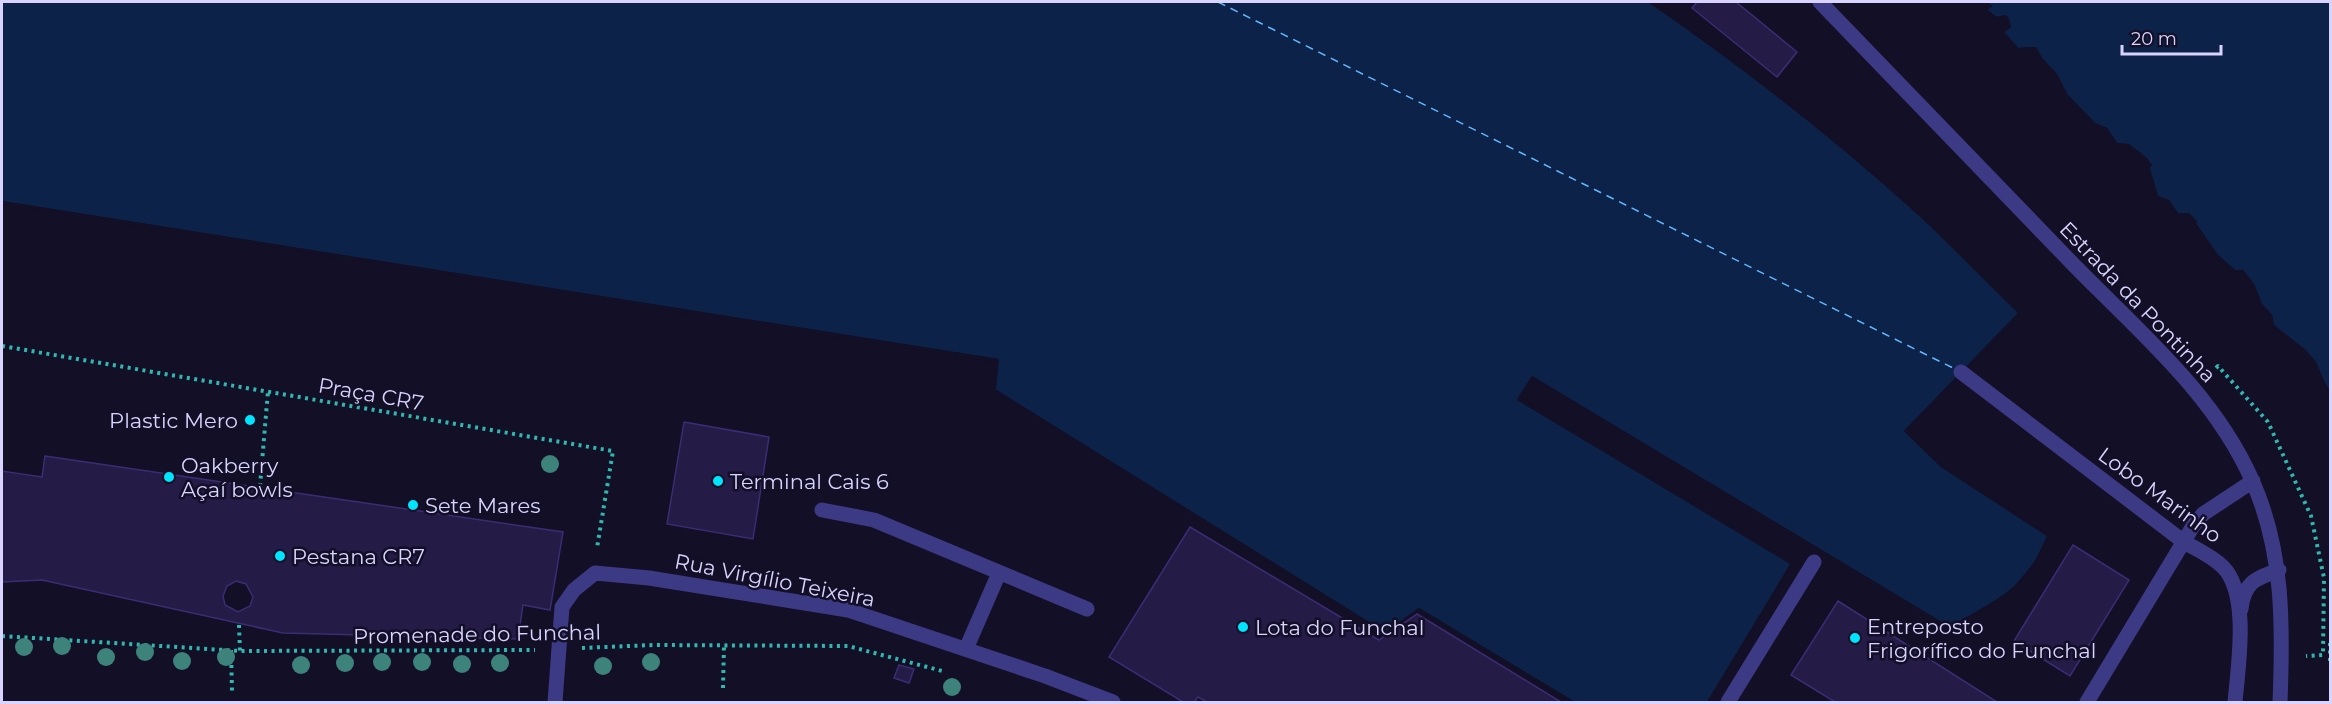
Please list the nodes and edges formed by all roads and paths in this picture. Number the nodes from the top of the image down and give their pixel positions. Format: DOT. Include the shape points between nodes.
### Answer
graph roads {
  1 [pos="1820,2"];
  2 [pos="2,346"];
  3 [pos="2216,368"];
  4 [pos="1961,372"];
  5 [pos="268,391"];
  6 [pos="2253,481"];
  7 [pos="260,486"];
  8 [pos="822,510"];
  9 [pos="2184,542"];
  10 [pos="1814,562"];
  11 [pos="2279,570"];
  12 [pos="595,573"];
  13 [pos="999,573"];
  14 [pos="2328,579"];
  15 [pos="1087,609"];
  16 [pos="2240,621"];
  17 [pos="239,625"];
  18 [pos="2,636"];
  19 [pos="2331,643"];
  20 [pos="724,645"];
  21 [pos="966,649"];
  22 [pos="231,650"];
  23 [pos="557,650"];
  24 [pos="240,651"];
  25 [pos="2305,656"];
  26 [pos="2331,663"];
  27 [pos="958,675"];
  28 [pos="723,688"];
  29 [pos="232,691"];
  30 [pos="555,702"];
  31 [pos="1113,702"];
  32 [pos="1728,702"];
  33 [pos="2087,702"];
  34 [pos="2235,702"];
  35 [pos="2280,702"];
  1 -- 6 [label="lane, Estrada da Pontinha" via="2179,371 2234,442"];
  2 -- 5 [label="path, Praça CR7"];
  3 -- 14 [label="path" via="2268,422 2311,516"];
  4 -- 9 [label="lane, Lobo Marinho"];
  5 -- 7 [label="path"];
  5 -- 12 [label="path, Praça CR7" via="613,451"];
  6 -- 9 [label="lane" via="2203,514"];
  6 -- 11 [label="lane, Estrada da Pontinha"];
  8 -- 13 [label="lane" via="874,520"];
  9 -- 16 [label="lane, Lobo Marinho" via="2222,566 2232,579"];
  9 -- 33 [label="lane"];
  10 -- 32 [label="lane"];
  11 -- 16 [label="lane" via="2260,577 2243,593"];
  11 -- 35 [label="lane, Estrada da Pontinha"];
  12 -- 21 [label="lane, Rua Virgílio Teixeira" via="848,610"];
  12 -- 23 [label="lane" via="574,590 562,607"];
  13 -- 15 [label="lane"];
  13 -- 21 [label="lane"];
  14 -- 25 [label="path" via="2323,655"];
  16 -- 34 [label="lane, Lobo Marinho"];
  17 -- 24 [label="path"];
  18 -- 22 [label="path, Promenade do Funchal"];
  19 -- 26 [label="path"];
  20 -- 23 [label="path, Promenade do Funchal"];
  20 -- 27 [label="path, Promenade do Funchal" via="848,646"];
  20 -- 28 [label="path"];
  21 -- 31 [label="lane, Rua Virgílio Teixeira"];
  22 -- 24 [label="path, Promenade do Funchal"];
  22 -- 29 [label="path"];
  23 -- 24 [label="path, Promenade do Funchal"];
  23 -- 30 [label="lane"];
}
